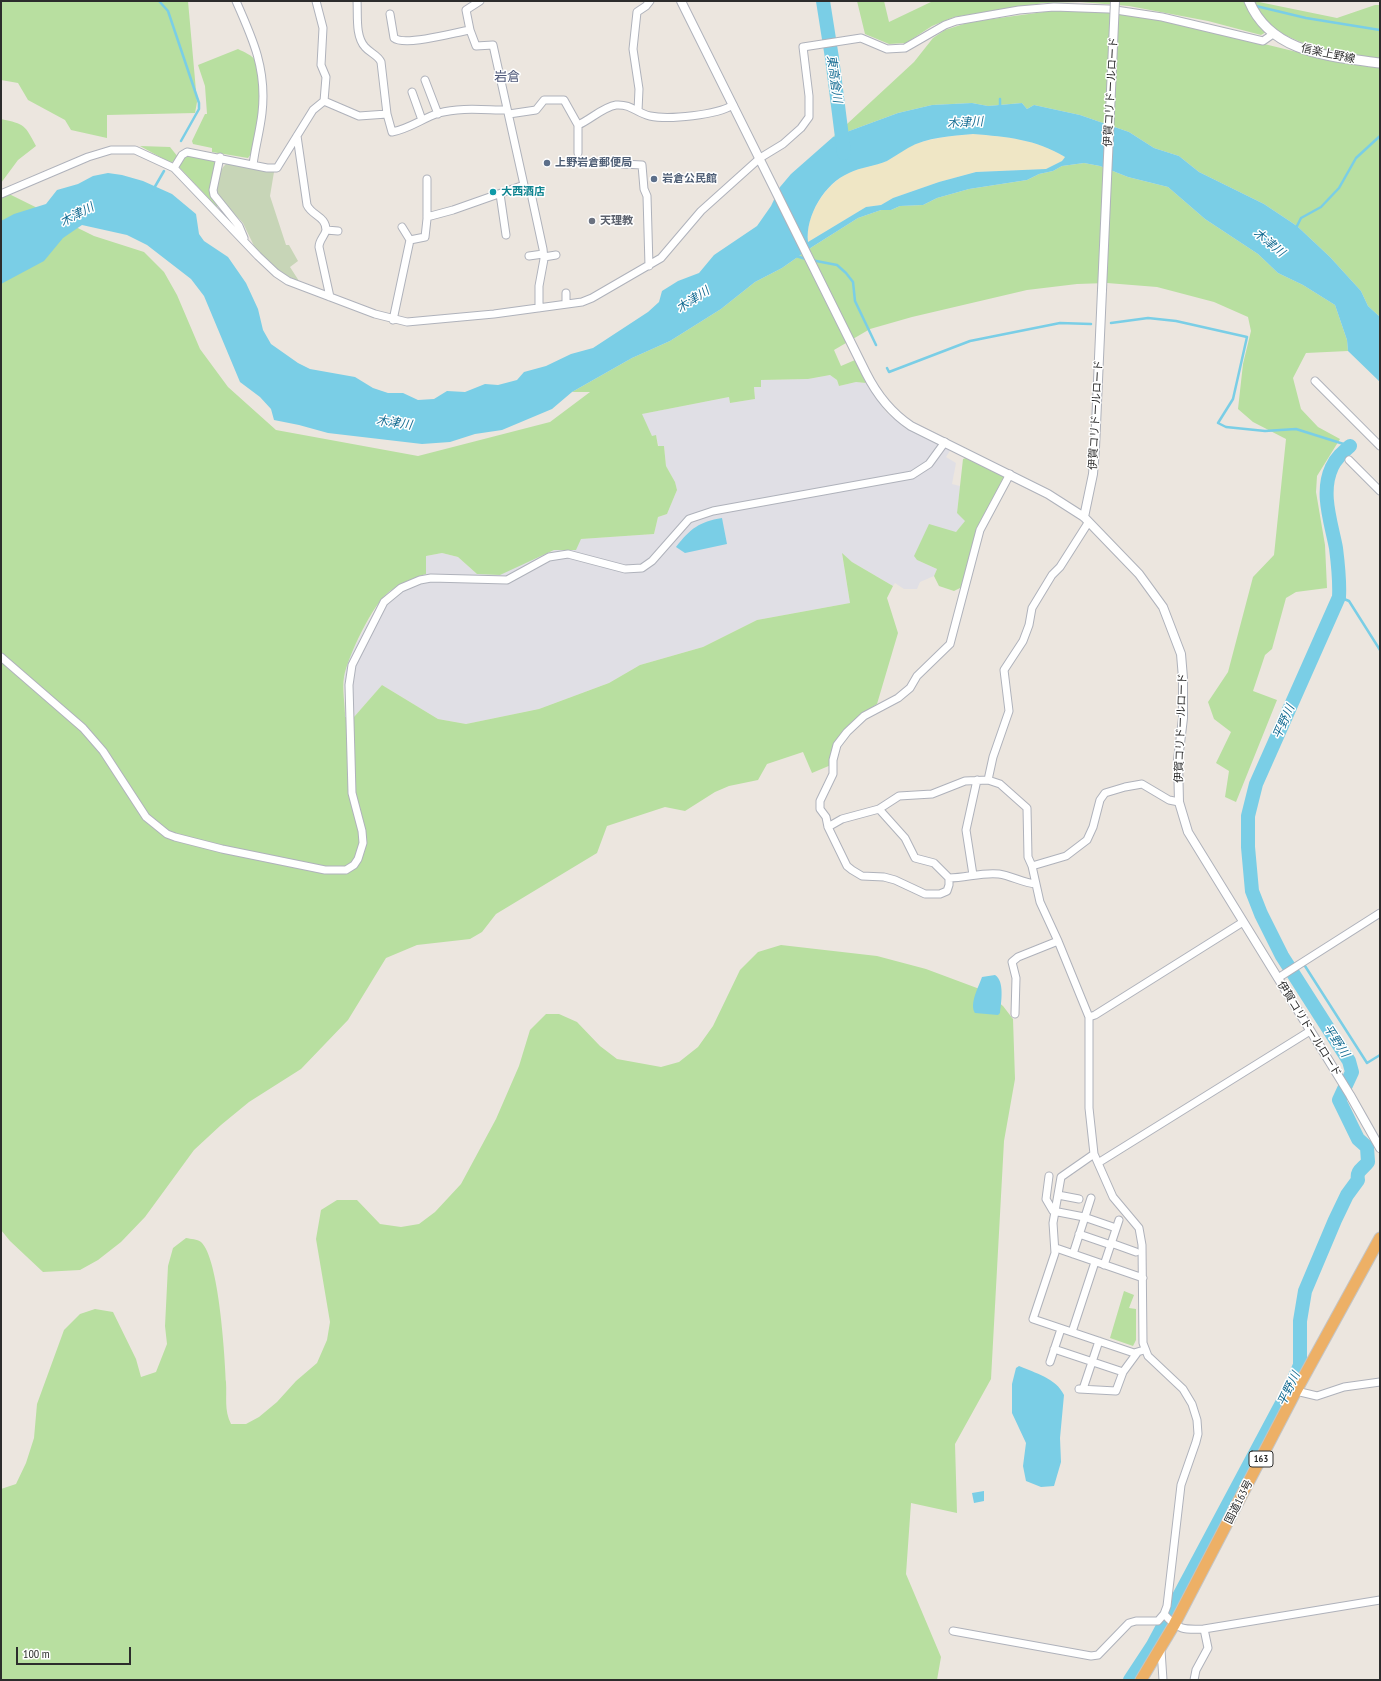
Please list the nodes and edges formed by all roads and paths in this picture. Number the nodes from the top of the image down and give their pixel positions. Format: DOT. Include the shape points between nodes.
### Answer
graph roads {
  1 [pos="236,1"];
  2 [pos="316,1"];
  3 [pos="357,1"];
  4 [pos="480,1"];
  5 [pos="650,1"];
  6 [pos="681,1"];
  7 [pos="1115,1"];
  8 [pos="1249,1"];
  9 [pos="390,14"];
  10 [pos="470,30"];
  11 [pos="1274,34"];
  12 [pos="1380,64"];
  13 [pos="425,80"];
  14 [pos="412,92"];
  15 [pos="324,101"];
  16 [pos="733,105"];
  17 [pos="638,111"];
  18 [pos="508,112"];
  19 [pos="387,114"];
  20 [pos="438,114"];
  21 [pos="422,120"];
  22 [pos="578,125"];
  23 [pos="297,136"];
  24 [pos="578,153"];
  25 [pos="220,158"];
  26 [pos="761,160"];
  27 [pos="622,164"];
  28 [pos="253,165"];
  29 [pos="174,168"];
  30 [pos="427,179"];
  31 [pos="1,194"];
  32 [pos="500,194"];
  33 [pos="532,198"];
  34 [pos="427,217"];
  35 [pos="402,227"];
  36 [pos="326,230"];
  37 [pos="338,231"];
  38 [pos="506,235"];
  39 [pos="244,240"];
  40 [pos="410,240"];
  41 [pos="544,255"];
  42 [pos="556,255"];
  43 [pos="529,256"];
  44 [pos="649,266"];
  45 [pos="566,293"];
  46 [pos="330,297"];
  47 [pos="566,304"];
  48 [pos="539,308"];
  49 [pos="393,320"];
  50 [pos="1315,381"];
  51 [pos="945,442"];
  52 [pos="1380,446"];
  53 [pos="1349,460"];
  54 [pos="1010,474"];
  55 [pos="1380,491"];
  56 [pos="1086,520"];
  57 [pos="1,657"];
  58 [pos="978,780"];
  59 [pos="988,780"];
  60 [pos="1180,802"];
  61 [pos="879,809"];
  62 [pos="828,827"];
  63 [pos="1032,866"];
  64 [pos="973,875"];
  65 [pos="949,878"];
  66 [pos="1036,884"];
  67 [pos="1380,913"];
  68 [pos="1243,922"];
  69 [pos="1058,941"];
  70 [pos="1281,976"];
  71 [pos="1015,1014"];
  72 [pos="1089,1017"];
  73 [pos="1310,1030"];
  74 [pos="1380,1148"];
  75 [pos="1094,1154"];
  76 [pos="1098,1163"];
  77 [pos="1049,1176"];
  78 [pos="1058,1195"];
  79 [pos="1091,1198"];
  80 [pos="1078,1199"];
  81 [pos="1055,1212"];
  82 [pos="1084,1217"];
  83 [pos="1119,1220"];
  84 [pos="1116,1228"];
  85 [pos="1078,1234"];
  86 [pos="1380,1238"];
  87 [pos="1111,1244"];
  88 [pos="1056,1248"];
  89 [pos="1136,1252"];
  90 [pos="1073,1254"];
  91 [pos="1095,1262"];
  92 [pos="1104,1265"];
  93 [pos="1143,1278"];
  94 [pos="1061,1328"];
  95 [pos="1072,1332"];
  96 [pos="1099,1341"];
  97 [pos="1054,1349"];
  98 [pos="1144,1350"];
  99 [pos="1137,1353"];
  100 [pos="1050,1362"];
  101 [pos="1092,1362"];
  102 [pos="1123,1372"];
  103 [pos="1380,1382"];
  104 [pos="1296,1391"];
  105 [pos="1380,1600"];
  106 [pos="1164,1614"];
  107 [pos="1174,1625"];
  108 [pos="1204,1629"];
  109 [pos="953,1631"];
  110 [pos="1161,1650"];
  111 [pos="1142,1680"];
  112 [pos="1162,1680"];
  113 [pos="1194,1680"];
  1 -- 28 [label="street" via="252,37 263,80 262,114"];
  2 -- 15 [label="street" via="322,28 321,65 326,76"];
  3 -- 19 [label="street" via="360,36 365,46 381,62"];
  4 -- 10 [label="street" via="466,10"];
  5 -- 17 [label="street" via="637,12 634,34 633,58 639,89"];
  6 -- 16 [label="street"];
  7 -- 56 [label="street, 伊賀コリドールロード, bridge" via="1095,448"];
  8 -- 11 [label="main road, 信楽上野線" via="1263,25"];
  9 -- 10 [label="street" via="394,38 397,40 412,41"];
  10 -- 18 [label="street" via="476,46 493,45"];
  11 -- 12 [label="main road, 信楽上野線" via="1288,43 1312,52"];
  11 -- 26 [label="street" via="1263,41 1162,17 1109,9 1054,7 956,21 905,48 888,49 861,38 807,46 803,47 809,117 801,128"];
  13 -- 20 [label="street"];
  14 -- 21 [label="street"];
  15 -- 19 [label="street" via="359,116"];
  15 -- 23 [label="street" via="313,110"];
  16 -- 17 [label="street" via="724,111 702,115 650,116"];
  16 -- 26 [label="street"];
  17 -- 22 [label="street" via="627,105 613,105"];
  18 -- 20 [label="street" via="462,110"];
  18 -- 22 [label="street" via="536,110 544,100 560,99 567,102"];
  18 -- 32 [label="street" via="524,185"];
  19 -- 21 [label="street" via="392,132 403,130"];
  20 -- 21 [label="street"];
  22 -- 24 [label="street"];
  23 -- 28 [label="street" via="277,168"];
  23 -- 36 [label="street" via="307,206 323,220"];
  25 -- 28 [label="street"];
  25 -- 29 [label="street" via="184,152"];
  25 -- 39 [label="street" via="214,195 239,226"];
  26 -- 44 [label="street" via="701,211 668,251"];
  26 -- 51 [label="street" via="881,400 911,426"];
  27 -- 44 [label="street" via="642,166 647,196"];
  29 -- 31 [label="street" via="135,150 111,150 88,157"];
  29 -- 39 [label="street"];
  30 -- 34 [label="street"];
  32 -- 34 [label="street"];
  32 -- 38 [label="street"];
  33 -- 41 [label="street"];
  34 -- 40 [label="street" via="425,237"];
  35 -- 40 [label="street"];
  36 -- 37 [label="street"];
  36 -- 46 [label="street" via="319,247"];
  39 -- 46 [label="street" via="282,278"];
  40 -- 49 [label="street"];
  41 -- 42 [label="street"];
  41 -- 43 [label="street"];
  41 -- 48 [label="street" via="539,286"];
  44 -- 47 [label="street" via="592,298"];
  45 -- 47 [label="street"];
  46 -- 49 [label="street"];
  47 -- 48 [label="street"];
  48 -- 49 [label="street" via="417,321"];
  50 -- 52 [label="street"];
  51 -- 54 [label="street"];
  51 -- 57 [label="street" via="929,464 912,475 696,516 682,526 652,562 642,568 625,569 568,554 550,557 507,580 431,578 420,580 396,592 381,606 354,658 349,676 352,793 363,843 358,859 346,870 325,870 222,849 167,834 146,817 103,751 83,728"];
  53 -- 55 [label="street"];
  54 -- 56 [label="street" via="1048,494"];
  54 -- 62 [label="street" via="980,530 950,644 917,676 910,688 898,698 864,716 837,745 833,774 820,801 820,808 826,817"];
  56 -- 59 [label="street" via="1060,567 1032,608 1023,641 1004,670 1009,711"];
  56 -- 60 [label="street, 伊賀コリドールロード" via="1139,574 1163,607 1181,654 1183,712 1178,760"];
  58 -- 59 [label="street"];
  58 -- 61 [label="street" via="965,780 932,794 899,796"];
  58 -- 64 [label="street" via="966,830"];
  59 -- 63 [label="street" via="1000,784 1027,808 1028,857"];
  60 -- 63 [label="street" via="1169,800 1142,784 1108,792 1100,800 1087,840 1066,856"];
  60 -- 68 [label="street, 伊賀コリドールロード" via="1188,832"];
  61 -- 62 [label="street" via="842,819"];
  61 -- 65 [label="street" via="905,838 915,858 934,863"];
  62 -- 65 [label="street" via="847,866 862,876 884,877 929,895 947,891"];
  63 -- 66 [label="street"];
  64 -- 65 [label="street"];
  64 -- 66 [label="street" via="999,874"];
  66 -- 69 [label="street" via="1044,913"];
  67 -- 70 [label="street"];
  68 -- 70 [label="street, 伊賀コリドールロード"];
  68 -- 72 [label="street"];
  69 -- 71 [label="street" via="1018,957 1012,962 1016,978"];
  69 -- 72 [label="street"];
  70 -- 73 [label="street, 伊賀コリドールロード"];
  72 -- 75 [label="street" via="1089,1108"];
  73 -- 74 [label="street, 伊賀コリドールロード"];
  73 -- 76 [label="street"];
  75 -- 76 [label="street"];
  75 -- 78 [label="street" via="1062,1174"];
  76 -- 93 [label="street" via="1113,1197 1139,1228"];
  77 -- 81 [label="street" via="1046,1199"];
  78 -- 80 [label="street"];
  78 -- 81 [label="street"];
  79 -- 82 [label="street"];
  81 -- 82 [label="street"];
  81 -- 88 [label="street" via="1053,1230"];
  82 -- 84 [label="street"];
  82 -- 85 [label="street"];
  83 -- 84 [label="street"];
  84 -- 87 [label="street"];
  85 -- 87 [label="street"];
  85 -- 90 [label="street"];
  86 -- 104 [label="highway, 国道163号 / 163"];
  87 -- 89 [label="street"];
  87 -- 92 [label="street"];
  88 -- 90 [label="street"];
  88 -- 94 [label="street" via="1034,1319"];
  90 -- 91 [label="street"];
  91 -- 92 [label="street"];
  91 -- 95 [label="street"];
  92 -- 93 [label="street"];
  93 -- 98 [label="street"];
  94 -- 95 [label="street"];
  94 -- 97 [label="street"];
  95 -- 96 [label="street"];
  96 -- 99 [label="street"];
  96 -- 101 [label="street"];
  97 -- 100 [label="street"];
  97 -- 101 [label="street"];
  98 -- 99 [label="street"];
  98 -- 106 [label="street" via="1183,1389 1192,1404 1197,1420 1198,1434 1181,1485"];
  99 -- 102 [label="street"];
  101 -- 102 [label="street"];
  101 -- 102 [label="street" via="1081,1389 1116,1391"];
  103 -- 104 [label="street" via="1344,1387 1317,1396"];
  104 -- 107 [label="highway, 国道163号 / 163"];
  105 -- 108 [label="street"];
  106 -- 107 [label="street"];
  106 -- 109 [label="street" via="1158,1621 1129,1623 1098,1655 1091,1656"];
  107 -- 108 [label="street" via="1185,1630"];
  107 -- 110 [label="highway, 国道163号 / 163"];
  108 -- 113 [label="street" via="1208,1648 1196,1670"];
  110 -- 111 [label="highway, 国道163号 / 163"];
  110 -- 112 [label="street"];
}
